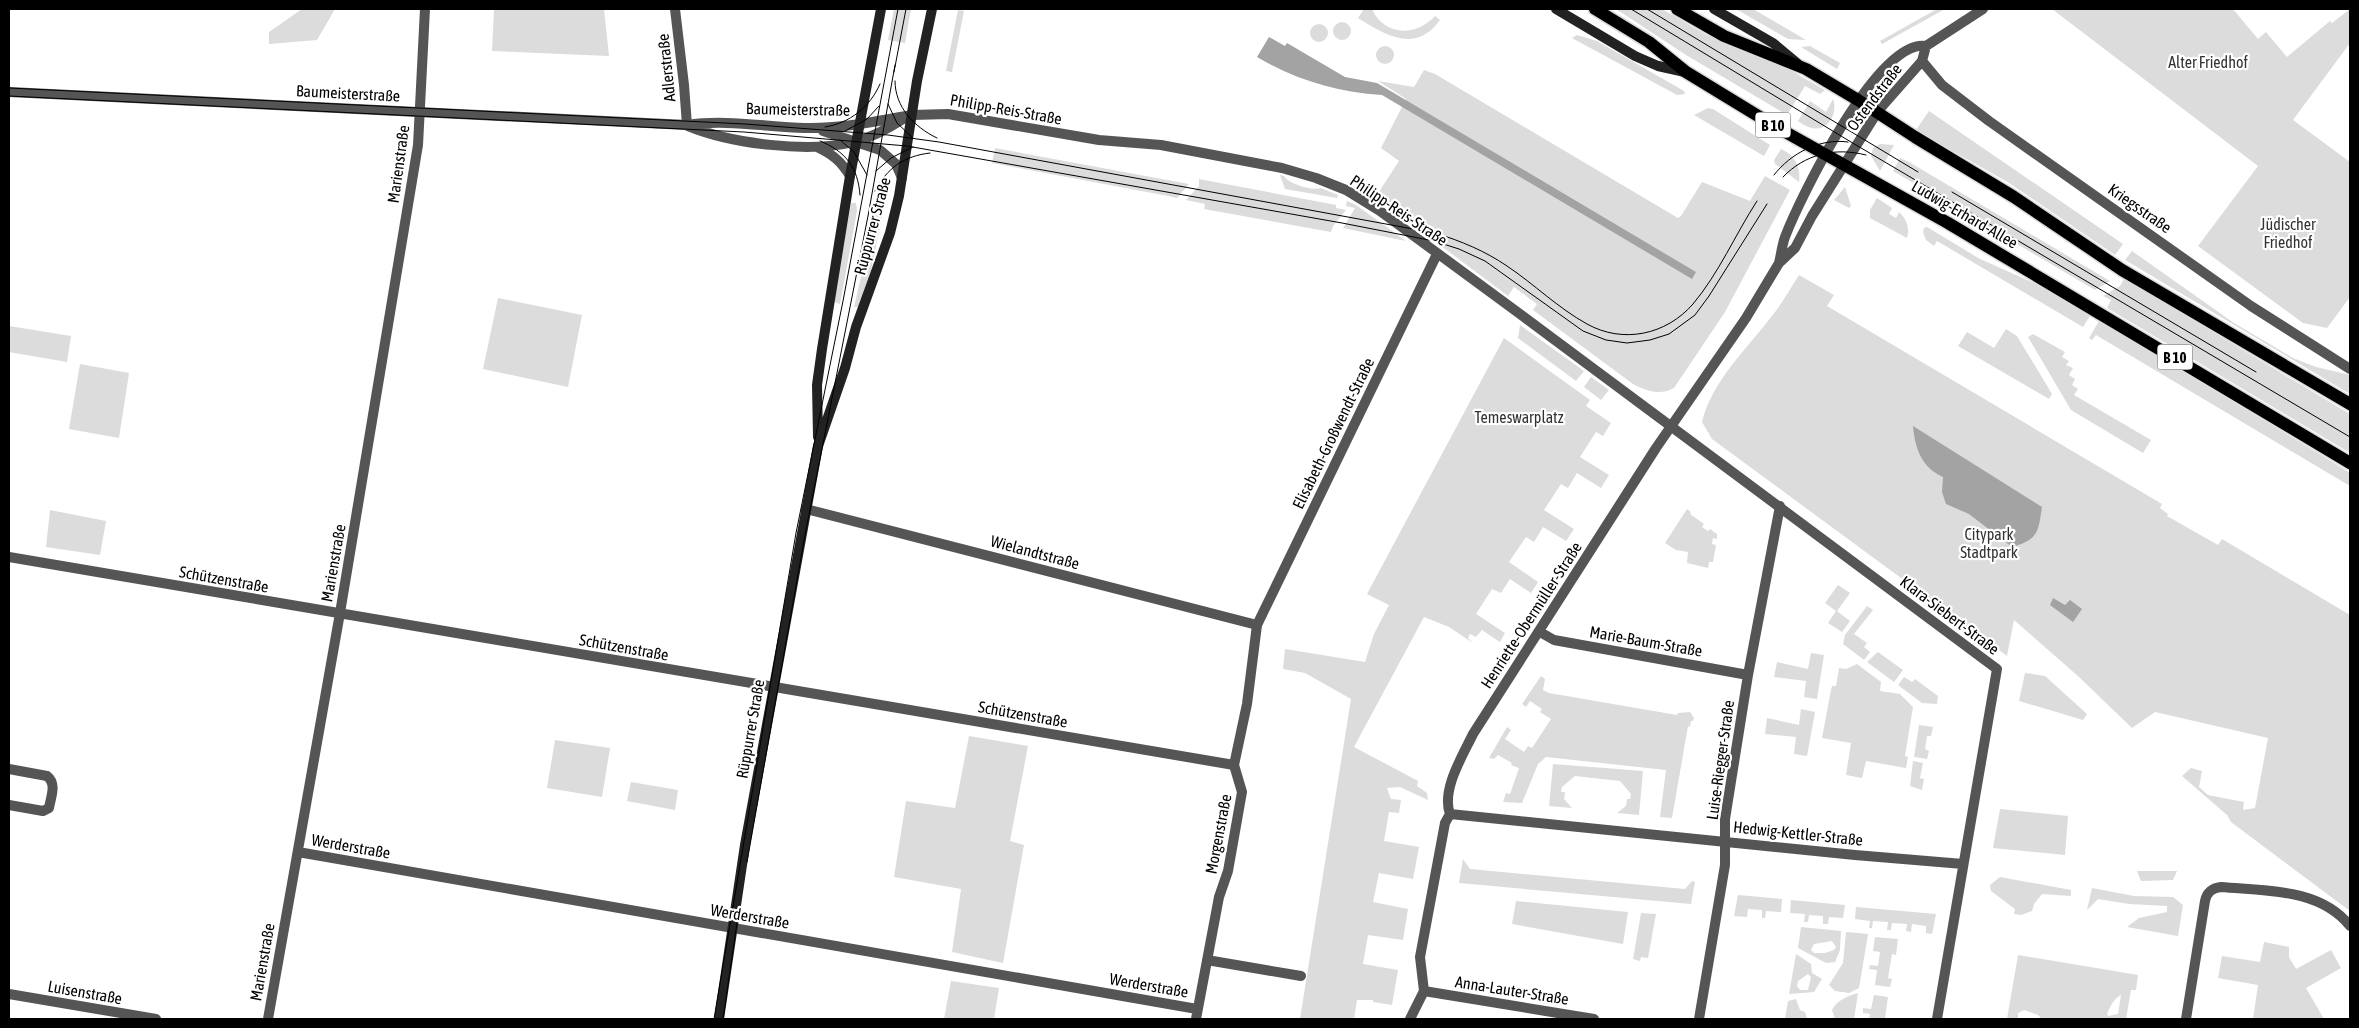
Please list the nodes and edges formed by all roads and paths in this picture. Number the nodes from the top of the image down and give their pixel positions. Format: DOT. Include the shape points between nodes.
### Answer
graph roads {
  1 [pos="425,9"];
  2 [pos="675,9"];
  3 [pos="881,9"];
  4 [pos="932,9"];
  5 [pos="1556,9"];
  6 [pos="1595,9"];
  7 [pos="1677,9"];
  8 [pos="1714,9"];
  9 [pos="1984,9"];
  10 [pos="1926,46"];
  11 [pos="1922,61"];
  12 [pos="1806,69"];
  13 [pos="1686,72"];
  14 [pos="9,92"];
  15 [pos="1858,100"];
  16 [pos="420,111"];
  17 [pos="1878,111"];
  18 [pos="910,115"];
  19 [pos="687,125"];
  20 [pos="859,125"];
  21 [pos="805,128"];
  22 [pos="856,141"];
  23 [pos="816,147"];
  24 [pos="1826,154"];
  25 [pos="1844,165"];
  26 [pos="850,176"];
  27 [pos="902,178"];
  28 [pos="1437,254"];
  29 [pos="1779,263"];
  30 [pos="2350,369"];
  31 [pos="2350,404"];
  32 [pos="1672,427"];
  33 [pos="818,446"];
  34 [pos="2350,463"];
  35 [pos="1780,506"];
  36 [pos="806,508"];
  37 [pos="9,557"];
  38 [pos="340,614"];
  39 [pos="1257,625"];
  40 [pos="1540,632"];
  41 [pos="1748,675"];
  42 [pos="773,687"];
  43 [pos="1234,765"];
  44 [pos="9,769"];
  45 [pos="9,805"];
  46 [pos="1450,814"];
  47 [pos="1725,841"];
  48 [pos="298,852"];
  49 [pos="1963,864"];
  50 [pos="2350,926"];
  51 [pos="732,928"];
  52 [pos="1207,960"];
  53 [pos="1301,976"];
  54 [pos="1424,991"];
  55 [pos="9,994"];
  56 [pos="1196,1014"];
  57 [pos="156,1019"];
  58 [pos="268,1019"];
  59 [pos="718,1019"];
  60 [pos="1410,1019"];
  61 [pos="1594,1019"];
  62 [pos="1699,1019"];
  63 [pos="1937,1019"];
  64 [pos="2186,1019"];
  1 -- 16 [label="street, Marienstraße"];
  2 -- 19 [label="street, Adlerstraße"];
  3 -- 20 [label="main road, Rüppurrer Straße"];
  4 -- 18 [label="main road, Rüppurrer Straße"];
  5 -- 13 [label="main road, Ludwig-Erhard-Allee" via="1635,56 1658,66"];
  6 -- 13 [label="main road, B 10" via="1648,42"];
  7 -- 12 [label="main road" via="1724,36"];
  8 -- 12 [label="main road" via="1773,43"];
  9 -- 10 [label="street, Ostendstraße"];
  10 -- 11 [label="street, Ostendstraße"];
  10 -- 15 [label="street, Ostendstraße" via="1906,50 1880,73"];
  11 -- 17 [label="street, Ostendstraße"];
  11 -- 30 [label="street, Kriegsstraße" via="1942,85 1989,121 2251,306"];
  12 -- 15 [label="main road"];
  13 -- 24 [label="main road, Ludwig-Erhard-Allee / B 10"];
  14 -- 16 [label="street, Baumeisterstraße"];
  15 -- 17 [label="main road"];
  15 -- 24 [label="street, Ostendstraße"];
  16 -- 19 [label="street, Baumeisterstraße"];
  16 -- 38 [label="street, Marienstraße" via="418,145"];
  17 -- 25 [label="street, Ostendstraße"];
  17 -- 31 [label="main road" via="2122,270"];
  18 -- 20 [label="street, Baumeisterstraße"];
  18 -- 22 [label="street, Baumeisterstraße"];
  18 -- 27 [label="main road, Rüppurrer Straße"];
  18 -- 28 [label="street, Philipp-Reis-Straße" via="948,114 1099,140 1156,144 1290,170 1324,181 1361,199"];
  19 -- 21 [label="street, Baumeisterstraße" via="707,122"];
  19 -- 23 [label="street, Baumeisterstraße" via="726,138"];
  20 -- 21 [label="street, Baumeisterstraße"];
  20 -- 22 [label="main road, Rüppurrer Straße"];
  21 -- 22 [label="street"];
  22 -- 23 [label="street, Baumeisterstraße"];
  22 -- 26 [label="main road, Rüppurrer Straße"];
  22 -- 27 [label="street" via="880,150 890,158"];
  23 -- 26 [label="street" via="832,154"];
  24 -- 25 [label="main road, Ludwig-Erhard-Allee / B 10"];
  24 -- 29 [label="street, Henriette-Obermüller-Straße" via="1784,239"];
  25 -- 29 [label="street, Henriette-Obermüller-Straße" via="1795,248"];
  25 -- 34 [label="main road, Ludwig-Erhard-Allee / B 10" via="1948,223"];
  26 -- 33 [label="main road, Rüppurrer Straße" via="817,385"];
  27 -- 33 [label="main road, Rüppurrer Straße" via="890,233"];
  28 -- 32 [label="street, Philipp-Reis-Straße"];
  28 -- 39 [label="street, Elisabeth-Großwendt-Straße"];
  29 -- 32 [label="street, Henriette-Obermüller-Straße"];
  32 -- 35 [label="street, Klara-Siebert-Straße"];
  32 -- 40 [label="street, Henriette-Obermüller-Straße"];
  33 -- 36 [label="main road, Rüppurrer Straße"];
  35 -- 41 [label="street, Luise-Riegger-Straße"];
  35 -- 49 [label="street, Klara-Siebert-Straße" via="1997,669"];
  36 -- 39 [label="street, Wielandtstraße"];
  36 -- 42 [label="main road, Rüppurrer Straße"];
  37 -- 38 [label="street, Schützenstraße"];
  38 -- 42 [label="street, Schützenstraße"];
  38 -- 48 [label="street, Marienstraße"];
  39 -- 43 [label="street, Morgenstraße"];
  40 -- 41 [label="street, Marie-Baum-Straße" via="1554,640"];
  40 -- 46 [label="street, Henriette-Obermüller-Straße" via="1473,734 1456,770 1447,801"];
  41 -- 47 [label="street, Luise-Riegger-Straße"];
  42 -- 43 [label="street, Schützenstraße"];
  42 -- 51 [label="main road, Rüppurrer Straße"];
  43 -- 52 [label="street, Morgenstraße" via="1242,792"];
  44 -- 45 [label="street" via="47,776 53,786 49,808 43,811"];
  46 -- 47 [label="street, Hedwig-Kettler-Straße"];
  46 -- 54 [label="street, Henriette-Obermüller-Straße" via="1445,824 1420,957"];
  47 -- 49 [label="street, Hedwig-Kettler-Straße"];
  47 -- 62 [label="street, Luise-Riegger-Straße" via="1725,865"];
  48 -- 51 [label="street, Werderstraße"];
  48 -- 58 [label="street, Marienstraße"];
  49 -- 63 [label="street, Klara-Siebert-Straße"];
  50 -- 64 [label="street" via="2307,897 2221,887 2208,892"];
  51 -- 56 [label="street, Werderstraße"];
  51 -- 59 [label="main road, Rüppurrer Straße"];
  52 -- 53 [label="street"];
  52 -- 56 [label="street, Morgenstraße"];
  54 -- 60 [label="street"];
  54 -- 61 [label="street, Anna-Lauter-Straße"];
  55 -- 57 [label="street, Luisenstraße"];
}
